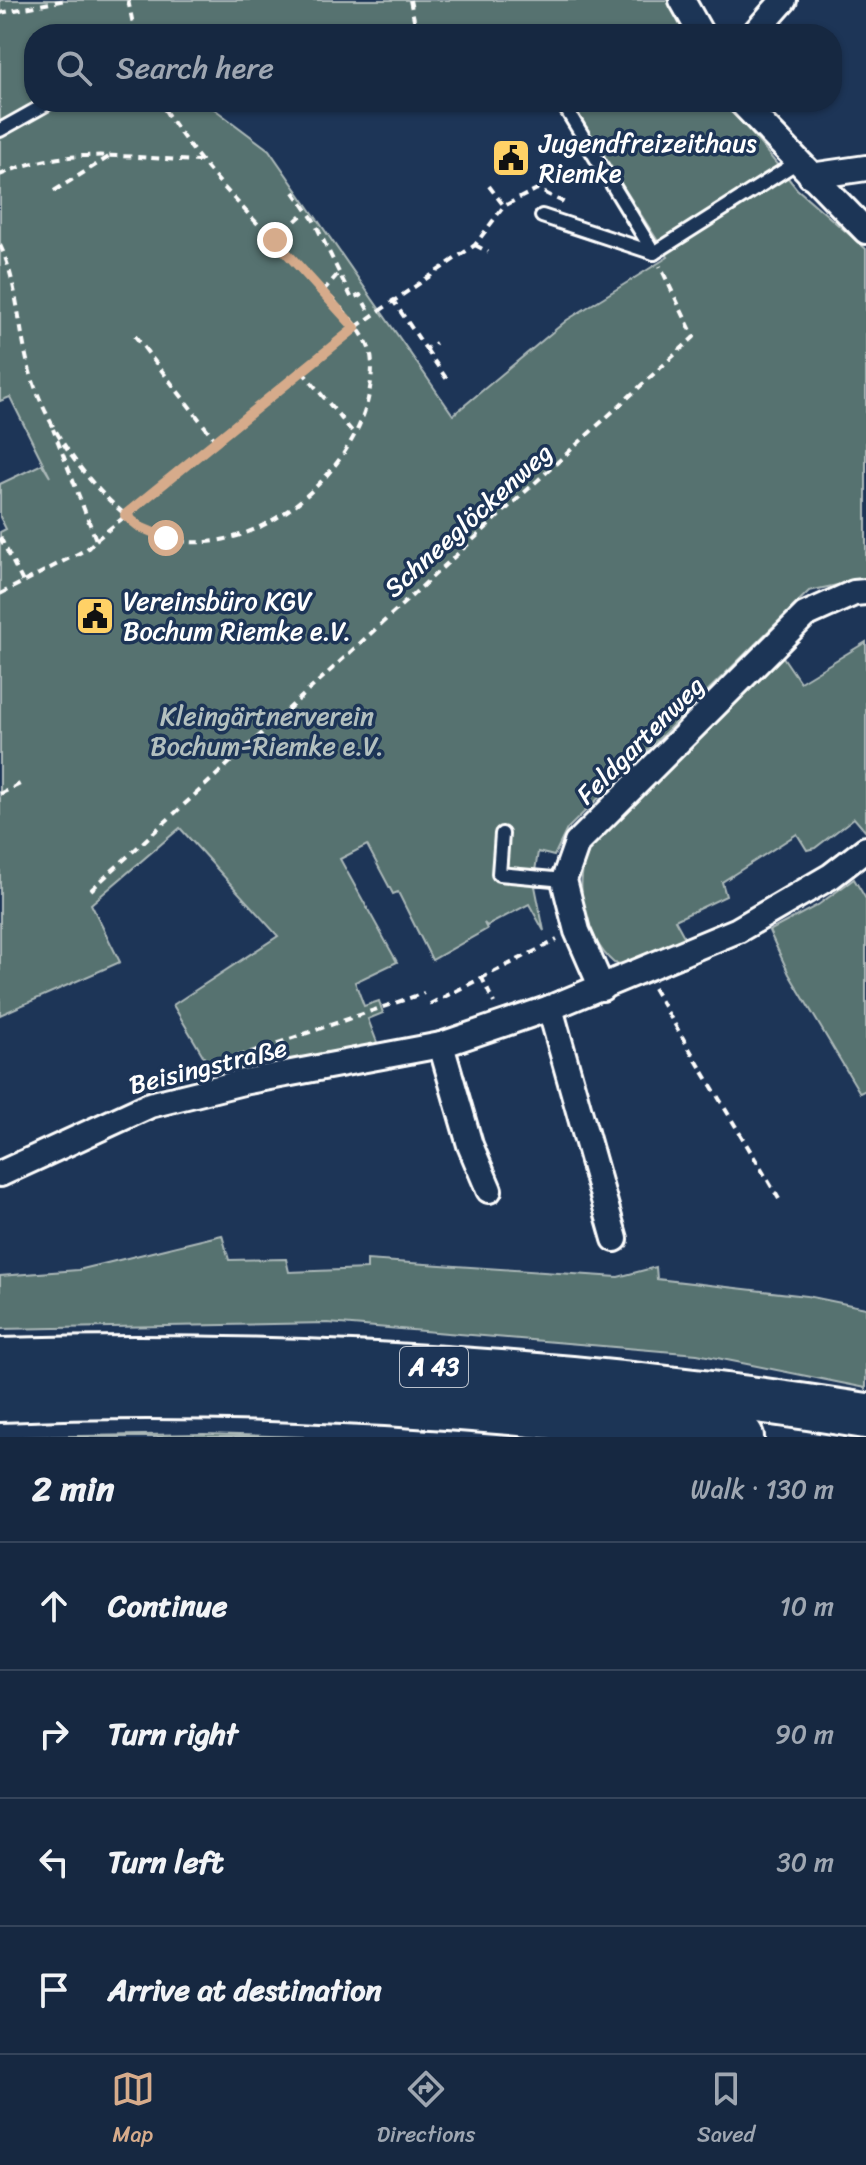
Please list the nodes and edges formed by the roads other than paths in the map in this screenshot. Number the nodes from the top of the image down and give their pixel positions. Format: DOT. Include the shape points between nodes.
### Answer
graph roads {
  1 [pos="682,0"];
  2 [pos="784,0"];
  3 [pos="695,24"];
  4 [pos="763,24"];
  5 [pos="32,112"];
  6 [pos="568,112"];
  7 [pos="750,112"];
  8 [pos="0,130"];
  9 [pos="866,168"];
  10 [pos="804,170"];
  11 [pos="542,216"];
  12 [pos="866,231"];
  13 [pos="654,253"];
  14 [pos="866,592"];
  15 [pos="502,834"];
  16 [pos="866,849"];
  17 [pos="564,880"];
  18 [pos="602,988"];
  19 [pos="550,1008"];
  20 [pos="441,1045"];
  21 [pos="0,1174"];
  22 [pos="489,1190"];
  23 [pos="615,1239"];
  24 [pos="0,1361"];
  25 [pos="0,1399"];
  26 [pos="866,1416"];
  27 [pos="741,1437"];
  1 -- 3 [label="street"];
  2 -- 4 [label="street"];
  5 -- 8 [label="lane"];
  6 -- 13 [label="lane"];
  7 -- 10 [label="street"];
  9 -- 10 [label="street"];
  10 -- 12 [label="street"];
  10 -- 13 [label="lane"];
  11 -- 13 [label="lane"];
  14 -- 17 [label="street, Feldgartenweg" via="805,615 577,843"];
  15 -- 17 [label="lane" via="499,874"];
  16 -- 18 [label="street, Beisingstraße" via="782,907"];
  17 -- 18 [label="street" via="577,931"];
  18 -- 19 [label="street, Beisingstraße"];
  19 -- 20 [label="street, Beisingstraße"];
  19 -- 23 [label="street"];
  20 -- 21 [label="street, Beisingstraße" via="150,1105"];
  20 -- 22 [label="street"];
  24 -- 26 [label="highway, A 43" via="164,1358 418,1365 604,1379"];
  25 -- 27 [label="highway, A 43" via="348,1401 534,1412"];
}
